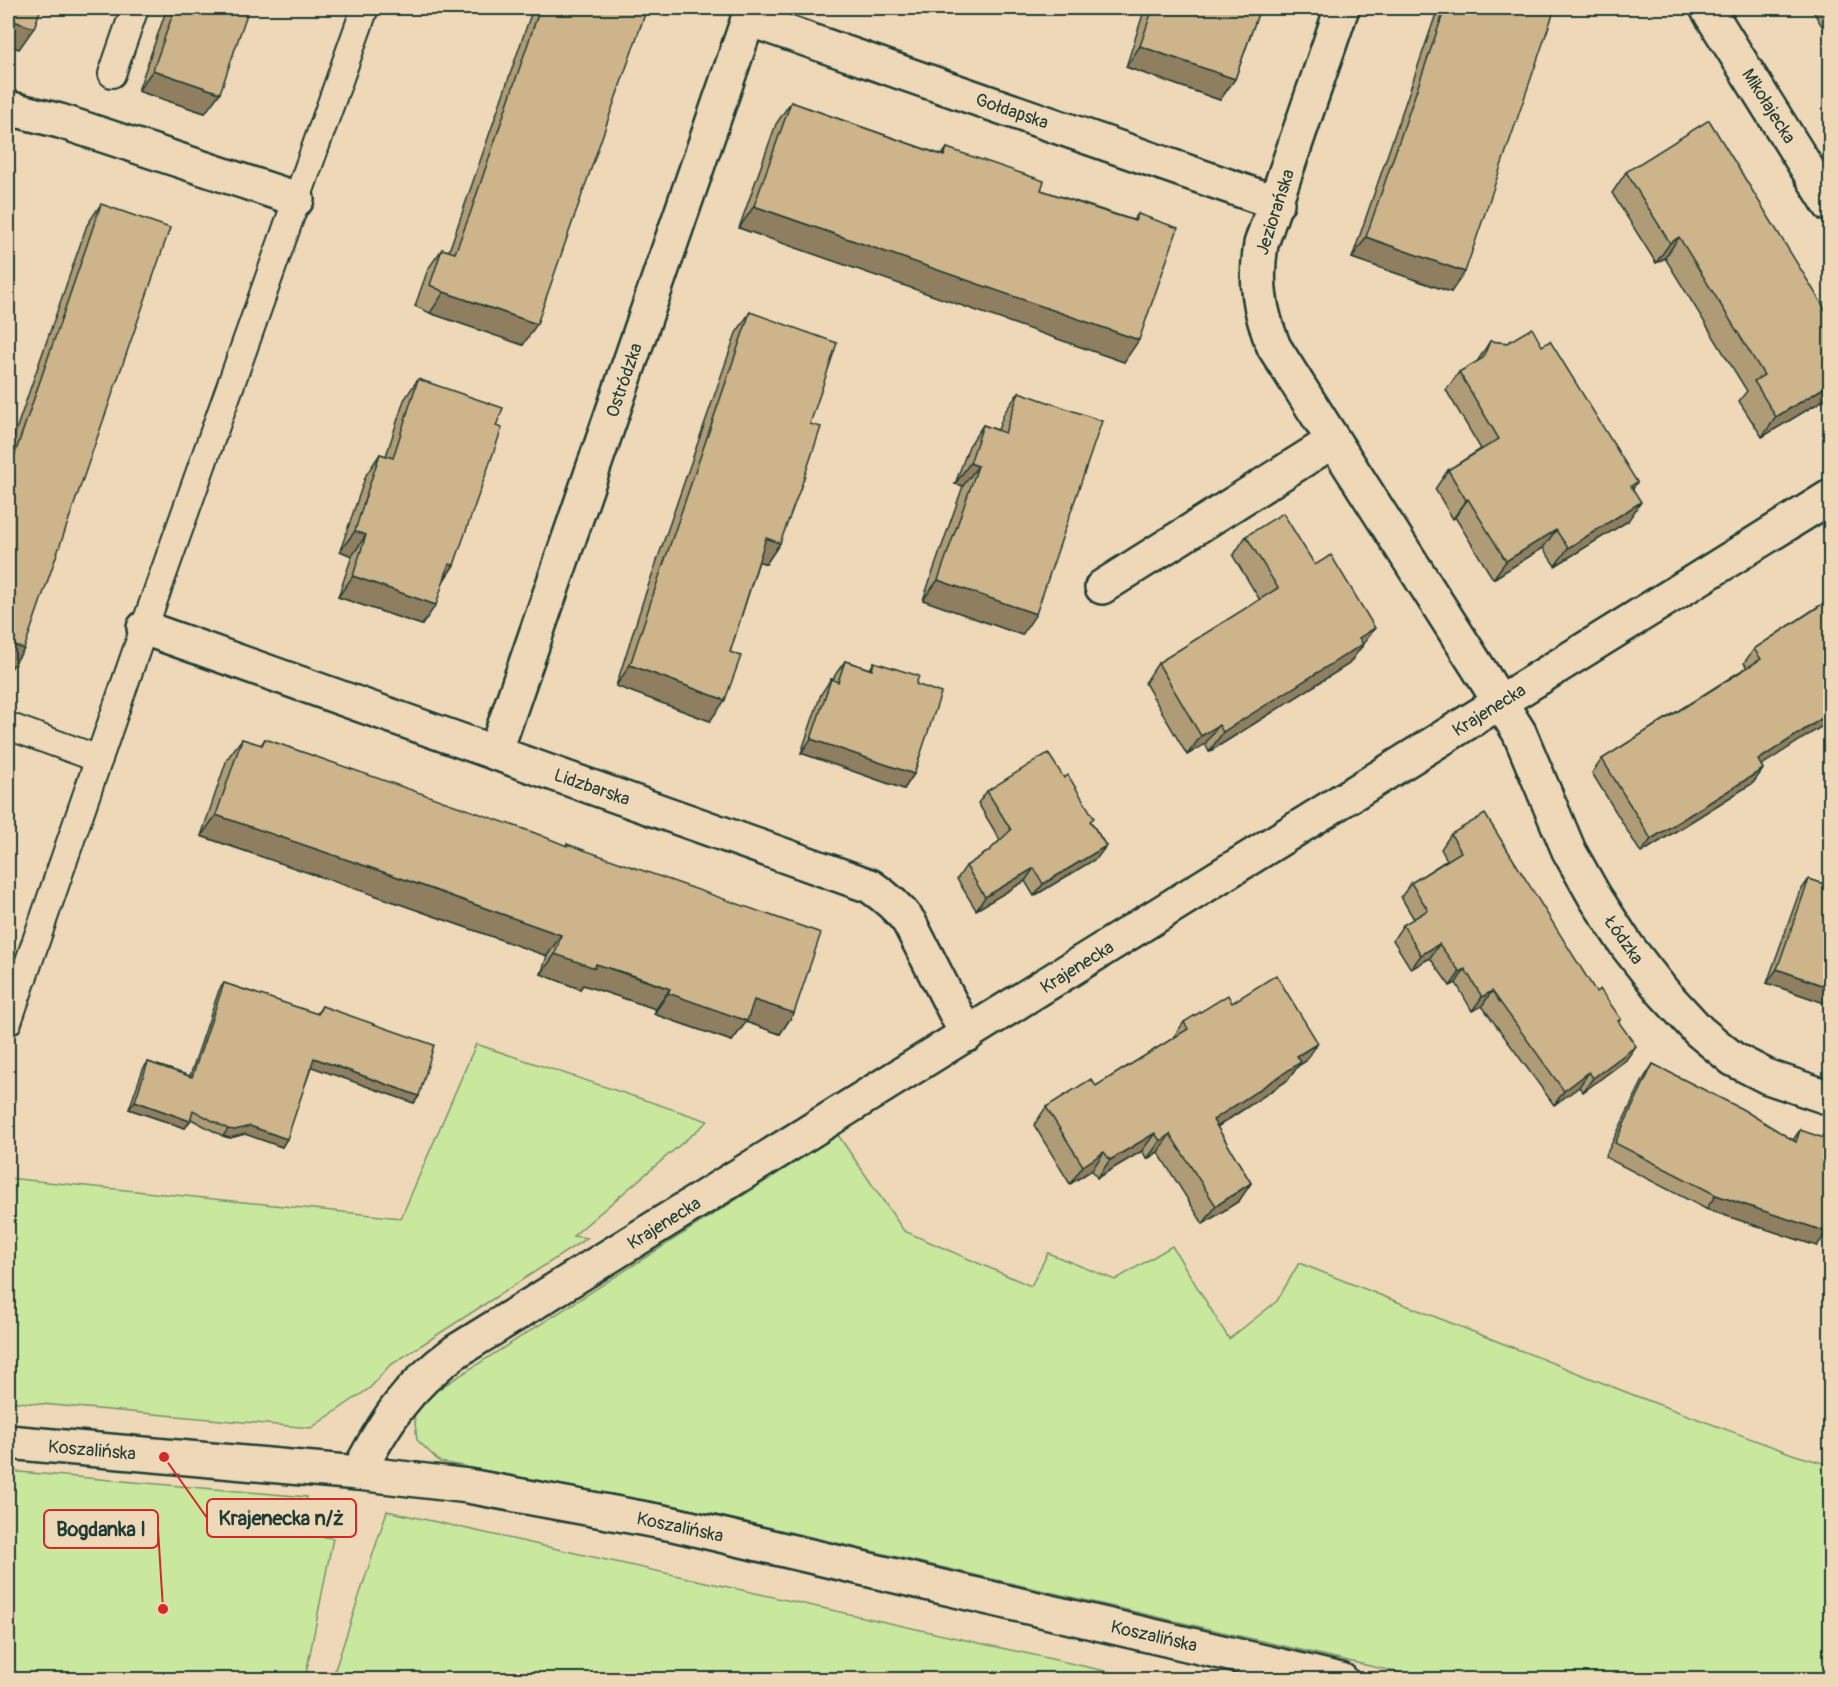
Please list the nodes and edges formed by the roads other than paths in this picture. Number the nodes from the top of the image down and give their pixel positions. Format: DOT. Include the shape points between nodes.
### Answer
graph roads {
  1 [pos="135,8"];
  2 [pos="365,8"];
  3 [pos="1342,8"];
  4 [pos="1707,8"];
  5 [pos="750,13"];
  6 [pos="112,74"];
  7 [pos="8,108"];
  8 [pos="297,199"];
  9 [pos="1277,203"];
  10 [pos="1830,205"];
  11 [pos="1334,441"];
  12 [pos="1830,497"];
  13 [pos="1102,586"];
  14 [pos="144,628"];
  15 [pos="1501,702"];
  16 [pos="8,726"];
  17 [pos="495,753"];
  18 [pos="99,759"];
  19 [pos="8,1022"];
  20 [pos="967,1035"];
  21 [pos="1830,1098"];
  22 [pos="8,1442"];
  23 [pos="358,1473"];
  24 [pos="1341,1680"];
  1 -- 6 [label="lane"];
  2 -- 8 [label="lane"];
  3 -- 9 [label="street, Jeziorańska"];
  4 -- 10 [label="street, Mikołajecka"];
  5 -- 9 [label="street, Gołdapska"];
  5 -- 17 [label="street, Ostródzka"];
  7 -- 8 [label="street" via="60,121"];
  8 -- 14 [label="lane"];
  9 -- 11 [label="street, Jeziorańska" via="1261,244 1258,264 1265,325 1274,347"];
  11 -- 13 [label="street"];
  11 -- 15 [label="street, Jeziorańska"];
  12 -- 15 [label="street, Krajenecka"];
  14 -- 17 [label="street, Lidzbarska"];
  14 -- 18 [label="lane"];
  15 -- 20 [label="street, Krajenecka"];
  15 -- 21 [label="street, Łódzka" via="1519,732 1569,851 1627,946 1663,992 1732,1059 1768,1077"];
  16 -- 18 [label="lane"];
  17 -- 20 [label="street, Lidzbarska" via="870,886 900,909 909,922"];
  18 -- 19 [label="lane"];
  20 -- 23 [label="street, Krajenecka" via="441,1362 398,1405"];
  22 -- 23 [label="street, Koszalińska"];
  23 -- 24 [label="street, Koszalińska" via="468,1486 673,1524"];
}
